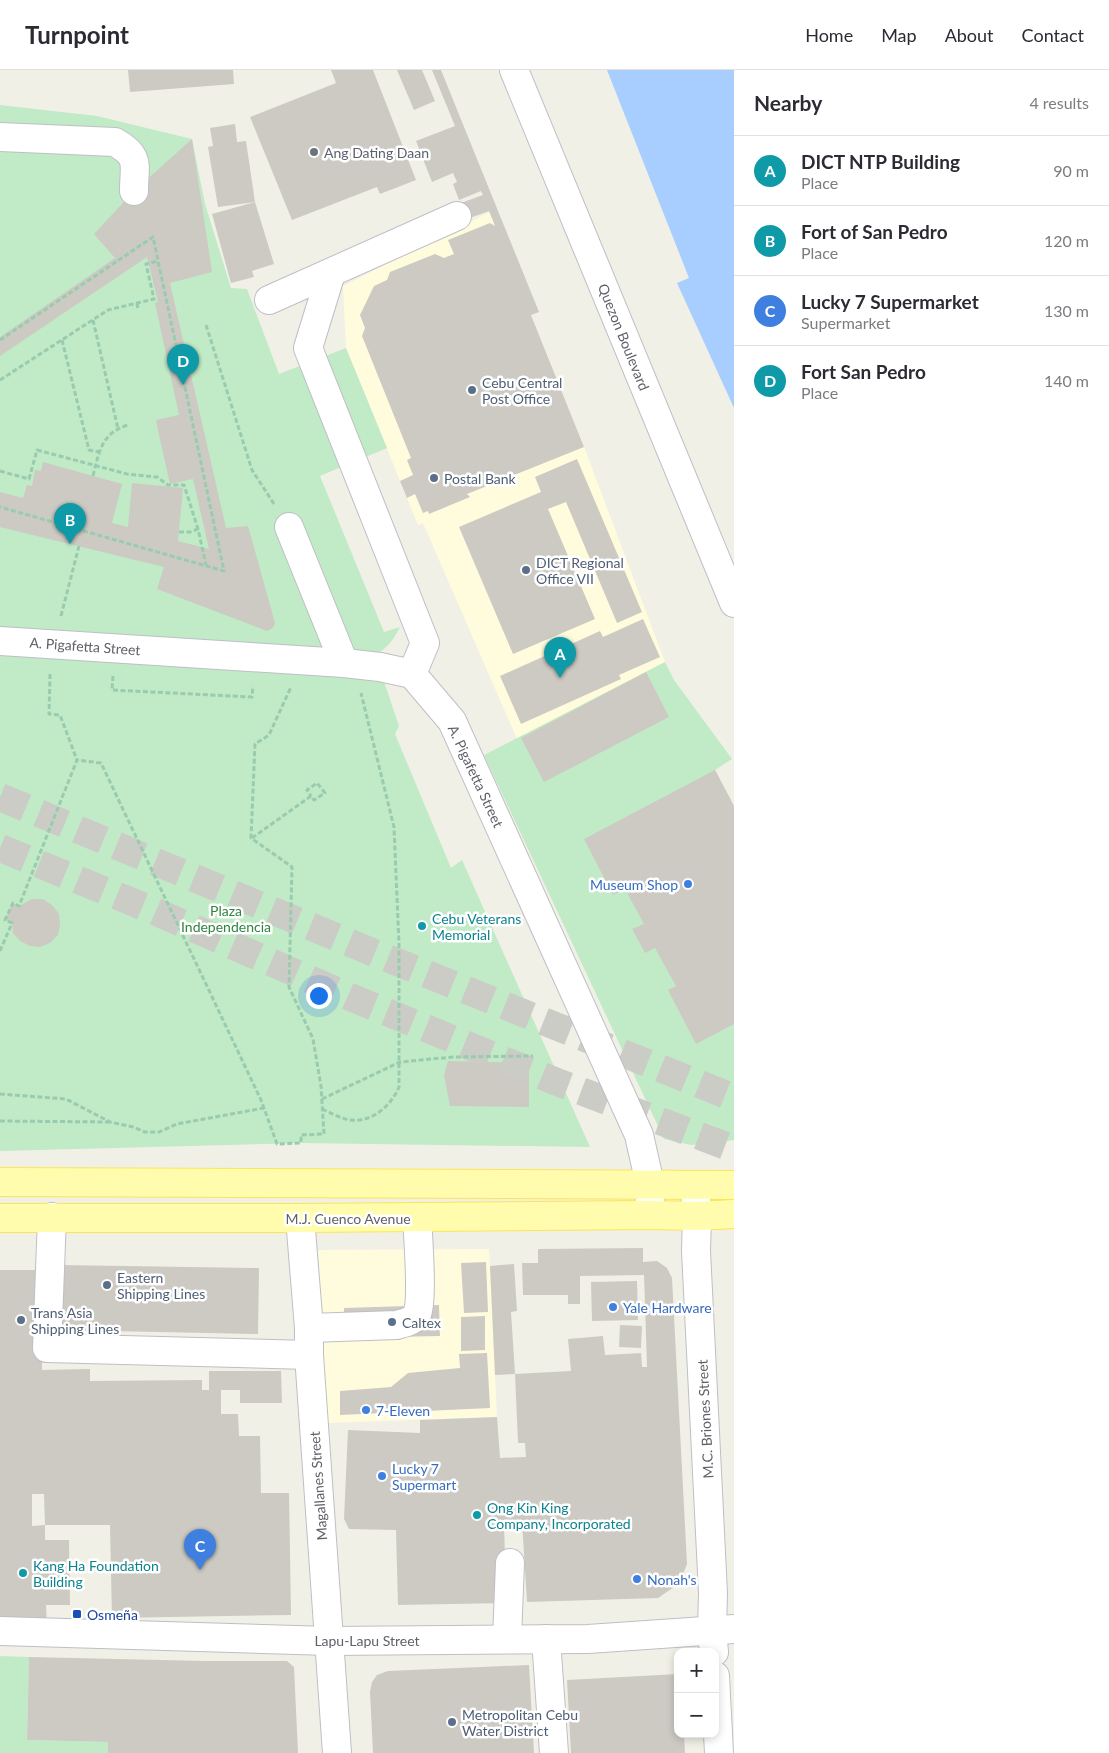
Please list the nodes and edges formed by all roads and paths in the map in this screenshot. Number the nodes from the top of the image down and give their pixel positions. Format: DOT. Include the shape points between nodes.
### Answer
graph roads {
  1 [pos="514,70"];
  2 [pos="0,137"];
  3 [pos="134,191"];
  4 [pos="457,216"];
  5 [pos="158,261"];
  6 [pos="331,273"];
  7 [pos="270,300"];
  8 [pos="137,303"];
  9 [pos="138,310"];
  10 [pos="93,320"];
  11 [pos="206,325"];
  12 [pos="0,340"];
  13 [pos="62,340"];
  14 [pos="0,380"];
  15 [pos="128,425"];
  16 [pos="118,429"];
  17 [pos="100,452"];
  18 [pos="96,466"];
  19 [pos="0,470"];
  20 [pos="94,476"];
  21 [pos="0,507"];
  22 [pos="289,527"];
  23 [pos="198,529"];
  24 [pos="179,532"];
  25 [pos="79,546"];
  26 [pos="206,566"];
  27 [pos="734,603"];
  28 [pos="0,641"];
  29 [pos="54,643"];
  30 [pos="344,663"];
  31 [pos="113,672"];
  32 [pos="412,674"];
  33 [pos="253,680"];
  34 [pos="283,684"];
  35 [pos="361,692"];
  36 [pos="77,760"];
  37 [pos="311,796"];
  38 [pos="251,838"];
  39 [pos="0,951"];
  40 [pos="533,1056"];
  41 [pos="400,1062"];
  42 [pos="0,1094"];
  43 [pos="322,1099"];
  44 [pos="264,1108"];
  45 [pos="322,1109"];
  46 [pos="0,1120"];
  47 [pos="110,1122"];
  48 [pos="0,1182"];
  49 [pos="650,1184"];
  50 [pos="695,1185"];
  51 [pos="734,1185"];
  52 [pos="734,1214"];
  53 [pos="650,1215"];
  54 [pos="697,1216"];
  55 [pos="52,1217"];
  56 [pos="417,1217"];
  57 [pos="0,1218"];
  58 [pos="300,1218"];
  59 [pos="309,1328"];
  60 [pos="309,1355"];
  61 [pos="510,1563"];
  62 [pos="0,1631"];
  63 [pos="720,1637"];
  64 [pos="506,1639"];
  65 [pos="546,1639"];
  66 [pos="329,1641"];
  67 [pos="716,1693"];
  68 [pos="337,1753"];
  69 [pos="554,1753"];
  70 [pos="719,1753"];
  1 -- 27 [label="street, Quezon Boulevard"];
  2 -- 3 [label="street" via="115,142 134,158"];
  4 -- 6 [label="street"];
  5 -- 8 [label="path" via="146,264 154,299"];
  5 -- 12 [label="path" via="153,237"];
  5 -- 26 [label="path" via="224,571"];
  6 -- 7 [label="street"];
  6 -- 32 [label="street" via="308,348 425,643"];
  8 -- 9 [label="path"];
  8 -- 10 [label="path" via="108,310"];
  10 -- 13 [label="path"];
  10 -- 16 [label="path"];
  11 -- 22 [label="path" via="252,470"];
  13 -- 14 [label="path"];
  13 -- 17 [label="path" via="89,450"];
  15 -- 16 [label="path"];
  16 -- 17 [label="path" via="104,441"];
  17 -- 18 [label="path"];
  18 -- 19 [label="path" via="37,450 29,479"];
  18 -- 20 [label="path"];
  18 -- 23 [label="path" via="157,477 168,486 184,485"];
  21 -- 26 [label="path"];
  22 -- 30 [label="street"];
  23 -- 24 [label="path"];
  23 -- 26 [label="path"];
  25 -- 29 [label="path"];
  28 -- 29 [label="street, A. Pigafetta Street"];
  29 -- 30 [label="street, A. Pigafetta Street"];
  29 -- 36 [label="path" via="49,714 60,715"];
  30 -- 32 [label="street, A. Pigafetta Street"];
  31 -- 33 [label="path" via="112,690 252,697"];
  32 -- 49 [label="street, A. Pigafetta Street" via="452,721 639,1135"];
  34 -- 38 [label="path" via="292,685 270,735 255,744"];
  35 -- 41 [label="path" via="394,827"];
  36 -- 39 [label="path" via="19,906 12,903 5,920 12,923"];
  36 -- 44 [label="path" via="101,763"];
  37 -- 37 [label="path" via="314,800 325,793 317,783 307,790"];
  37 -- 38 [label="path"];
  38 -- 43 [label="path" via="292,867 288,987 313,1039"];
  40 -- 41 [label="path" via="453,1057"];
  41 -- 43 [label="path"];
  41 -- 45 [label="path" via="400,1087 382,1110 366,1119 349,1120"];
  42 -- 47 [label="path" via="66,1099"];
  43 -- 45 [label="path"];
  44 -- 45 [label="path" via="277,1144 301,1143 301,1135 324,1134"];
  44 -- 47 [label="path" via="177,1124 159,1132 145,1132"];
  46 -- 47 [label="path"];
  48 -- 49 [label="main road"];
  49 -- 50 [label="main road"];
  49 -- 53 [label="street, A. Pigafetta Street"];
  50 -- 51 [label="main road"];
  50 -- 54 [label="street, M.C. Briones Street"];
  52 -- 54 [label="main road, M.J. Cuenco Avenue"];
  53 -- 54 [label="main road, M.J. Cuenco Avenue"];
  53 -- 56 [label="main road, M.J. Cuenco Avenue"];
  54 -- 63 [label="street, M.C. Briones Street" via="696,1251 714,1593"];
  55 -- 57 [label="main road, M.J. Cuenco Avenue"];
  55 -- 58 [label="main road, M.J. Cuenco Avenue"];
  55 -- 60 [label="street" via="47,1348"];
  56 -- 58 [label="main road, M.J. Cuenco Avenue"];
  56 -- 59 [label="street" via="420,1301 417,1315 398,1325"];
  58 -- 59 [label="street, Magallanes Street"];
  59 -- 60 [label="street, Magallanes Street"];
  60 -- 66 [label="street, Magallanes Street"];
  61 -- 64 [label="street"];
  62 -- 66 [label="street, Lapu-Lapu Street"];
  63 -- 65 [label="street, Lapu-Lapu Street"];
  64 -- 65 [label="street, Lapu-Lapu Street"];
  64 -- 66 [label="street, Lapu-Lapu Street"];
  65 -- 69 [label="street"];
  66 -- 68 [label="street, Magallanes Street"];
  67 -- 70 [label="street"];
}
